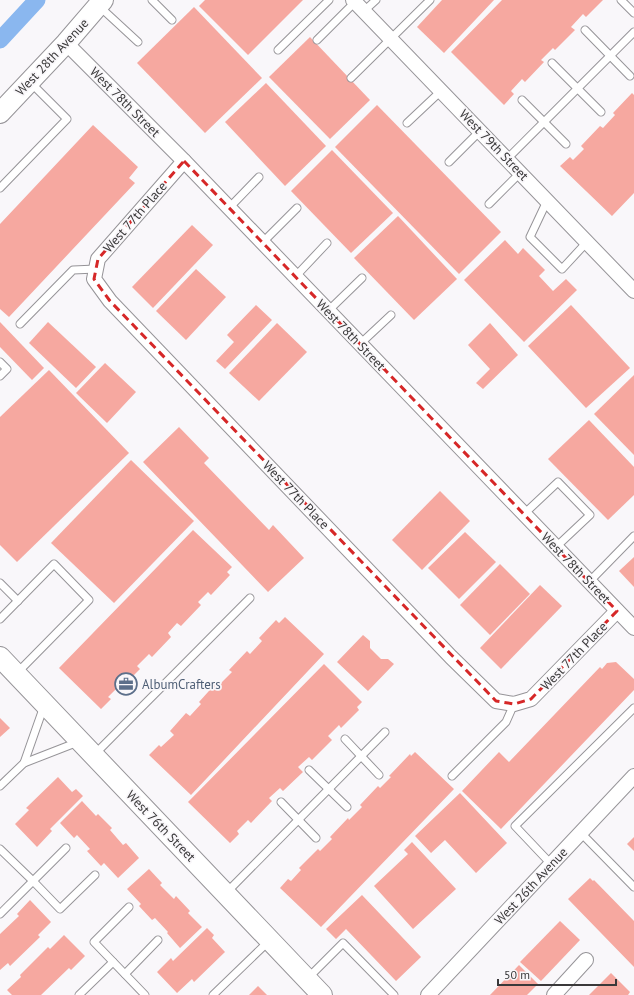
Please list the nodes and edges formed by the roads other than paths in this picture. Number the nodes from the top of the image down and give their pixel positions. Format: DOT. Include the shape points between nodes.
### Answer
graph roads {
  1 [pos="152,0"];
  2 [pos="329,0"];
  3 [pos="376,0"];
  4 [pos="430,0"];
  5 [pos="621,0"];
  6 [pos="100,3"];
  7 [pos="357,4"];
  8 [pos="634,13"];
  9 [pos="172,20"];
  10 [pos="585,30"];
  11 [pos="634,32"];
  12 [pos="391,39"];
  13 [pos="317,40"];
  14 [pos="138,42"];
  15 [pos="66,43"];
  16 [pos="278,50"];
  17 [pos="610,56"];
  18 [pos="552,62"];
  19 [pos="630,76"];
  20 [pos="351,78"];
  21 [pos="29,82"];
  22 [pos="578,88"];
  23 [pos="441,91"];
  24 [pos="522,100"];
  25 [pos="601,112"];
  26 [pos="0,113"];
  27 [pos="407,122"];
  28 [pos="544,122"];
  29 [pos="480,131"];
  30 [pos="566,144"];
  31 [pos="507,159"];
  32 [pos="184,161"];
  33 [pos="449,162"];
  34 [pos="520,173"];
  35 [pos="259,177"];
  36 [pos="0,188"];
  37 [pos="548,201"];
  38 [pos="490,204"];
  39 [pos="229,208"];
  40 [pos="297,208"];
  41 [pos="587,242"];
  42 [pos="262,243"];
  43 [pos="328,243"];
  44 [pos="96,269"];
  45 [pos="295,276"];
  46 [pos="362,278"];
  47 [pos="634,291"];
  48 [pos="328,311"];
  49 [pos="391,315"];
  50 [pos="20,324"];
  51 [pos="360,344"];
  52 [pos="0,362"];
  53 [pos="0,376"];
  54 [pos="524,514"];
  55 [pos="634,536"];
  56 [pos="556,547"];
  57 [pos="589,582"];
  58 [pos="0,583"];
  59 [pos="250,598"];
  60 [pos="18,601"];
  61 [pos="617,611"];
  62 [pos="0,619"];
  63 [pos="634,628"];
  64 [pos="0,657"];
  65 [pos="16,674"];
  66 [pos="45,704"];
  67 [pos="514,704"];
  68 [pos="634,708"];
  69 [pos="385,732"];
  70 [pos="345,739"];
  71 [pos="80,741"];
  72 [pos="94,755"];
  73 [pos="361,756"];
  74 [pos="24,762"];
  75 [pos="309,770"];
  76 [pos="380,775"];
  77 [pos="452,776"];
  78 [pos="634,776"];
  79 [pos="0,786"];
  80 [pos="329,789"];
  81 [pos="281,802"];
  82 [pos="347,806"];
  83 [pos="298,820"];
  84 [pos="581,833"];
  85 [pos="316,838"];
  86 [pos="66,848"];
  87 [pos="0,849"];
  88 [pos="552,864"];
  89 [pos="95,875"];
  90 [pos="33,881"];
  91 [pos="634,887"];
  92 [pos="226,894"];
  93 [pos="129,907"];
  94 [pos="0,914"];
  95 [pos="158,940"];
  96 [pos="270,940"];
  97 [pos="586,960"];
  98 [pos="113,962"];
  99 [pos="125,974"];
  100 [pos="307,979"];
  101 [pos="79,995"];
  102 [pos="145,995"];
  103 [pos="213,995"];
  104 [pos="322,995"];
  105 [pos="394,995"];
  106 [pos="428,995"];
  107 [pos="554,995"];
  1 -- 9 [label="lane"];
  2 -- 16 [label="lane"];
  3 -- 7 [label="lane"];
  4 -- 12 [label="lane"];
  5 -- 8 [label="lane"];
  6 -- 14 [label="lane"];
  6 -- 15 [label="street, West 28th Avenue"];
  7 -- 12 [label="street, West 79th Street"];
  7 -- 13 [label="lane"];
  10 -- 17 [label="lane"];
  11 -- 17 [label="lane"];
  12 -- 20 [label="lane"];
  12 -- 23 [label="street, West 79th Street"];
  15 -- 21 [label="street, West 28th Avenue"];
  15 -- 32 [label="street, West 78th Street"];
  17 -- 19 [label="lane"];
  17 -- 22 [label="lane"];
  18 -- 22 [label="lane"];
  21 -- 26 [label="street, West 28th Avenue"];
  21 -- 36 [label="lane" via="67,119"];
  22 -- 25 [label="lane"];
  22 -- 28 [label="lane"];
  23 -- 27 [label="lane"];
  23 -- 29 [label="street, West 79th Street"];
  24 -- 28 [label="lane"];
  28 -- 30 [label="lane"];
  28 -- 31 [label="lane"];
  29 -- 31 [label="street, West 79th Street"];
  29 -- 33 [label="lane"];
  31 -- 34 [label="street, West 79th Street"];
  32 -- 39 [label="street, West 78th Street"];
  32 -- 44 [label="street, West 77th Place" via="98,259"];
  34 -- 37 [label="street, West 79th Street"];
  34 -- 38 [label="lane"];
  35 -- 39 [label="lane"];
  37 -- 41 [label="street, West 79th Street"];
  37 -- 41 [label="lane" via="530,237 562,269"];
  39 -- 42 [label="street, West 78th Street"];
  40 -- 42 [label="lane"];
  41 -- 47 [label="street, West 79th Street"];
  42 -- 45 [label="street, West 78th Street"];
  43 -- 45 [label="lane"];
  44 -- 50 [label="lane" via="73,270"];
  44 -- 67 [label="street, West 77th Place" via="94,279 110,301 445,651 496,701"];
  45 -- 48 [label="street, West 78th Street"];
  46 -- 48 [label="lane"];
  48 -- 51 [label="street, West 78th Street"];
  49 -- 51 [label="lane"];
  51 -- 54 [label="street, West 78th Street"];
  52 -- 53 [label="lane" via="7,369"];
  54 -- 56 [label="street, West 78th Street"];
  54 -- 56 [label="lane" via="558,482 590,515"];
  55 -- 57 [label="lane"];
  56 -- 57 [label="street, West 78th Street"];
  57 -- 61 [label="street, West 78th Street"];
  58 -- 60 [label="lane"];
  59 -- 72 [label="lane"];
  60 -- 62 [label="lane"];
  60 -- 65 [label="lane" via="54,564 89,600"];
  61 -- 63 [label="street, West 78th Street"];
  61 -- 67 [label="street, West 77th Place" via="531,700"];
  64 -- 65 [label="street, West 76th Street"];
  65 -- 66 [label="street, West 76th Street"];
  66 -- 71 [label="street, West 76th Street"];
  66 -- 74 [label="lane"];
  67 -- 77 [label="lane" via="506,722"];
  68 -- 88 [label="lane" via="515,826"];
  69 -- 73 [label="lane"];
  70 -- 73 [label="lane"];
  71 -- 72 [label="street, West 76th Street"];
  71 -- 74 [label="lane"];
  72 -- 92 [label="street, West 76th Street"];
  73 -- 76 [label="lane"];
  73 -- 80 [label="lane"];
  74 -- 79 [label="lane"];
  75 -- 80 [label="lane"];
  78 -- 84 [label="street, West 26th Avenue"];
  80 -- 82 [label="lane"];
  80 -- 83 [label="lane"];
  81 -- 83 [label="lane"];
  83 -- 85 [label="lane"];
  83 -- 92 [label="lane"];
  84 -- 88 [label="street, West 26th Avenue"];
  84 -- 91 [label="lane"];
  86 -- 90 [label="lane"];
  87 -- 90 [label="lane"];
  88 -- 106 [label="street, West 26th Avenue"];
  89 -- 90 [label="lane" via="60,909"];
  90 -- 94 [label="lane"];
  92 -- 96 [label="street, West 76th Street"];
  93 -- 98 [label="lane" via="94,942"];
  95 -- 99 [label="lane"];
  96 -- 100 [label="street, West 76th Street"];
  96 -- 103 [label="lane"];
  97 -- 107 [label="street"];
  98 -- 99 [label="lane"];
  98 -- 101 [label="lane"];
  99 -- 102 [label="lane"];
  100 -- 104 [label="street, West 76th Street"];
  100 -- 105 [label="lane" via="343,943"];
}
